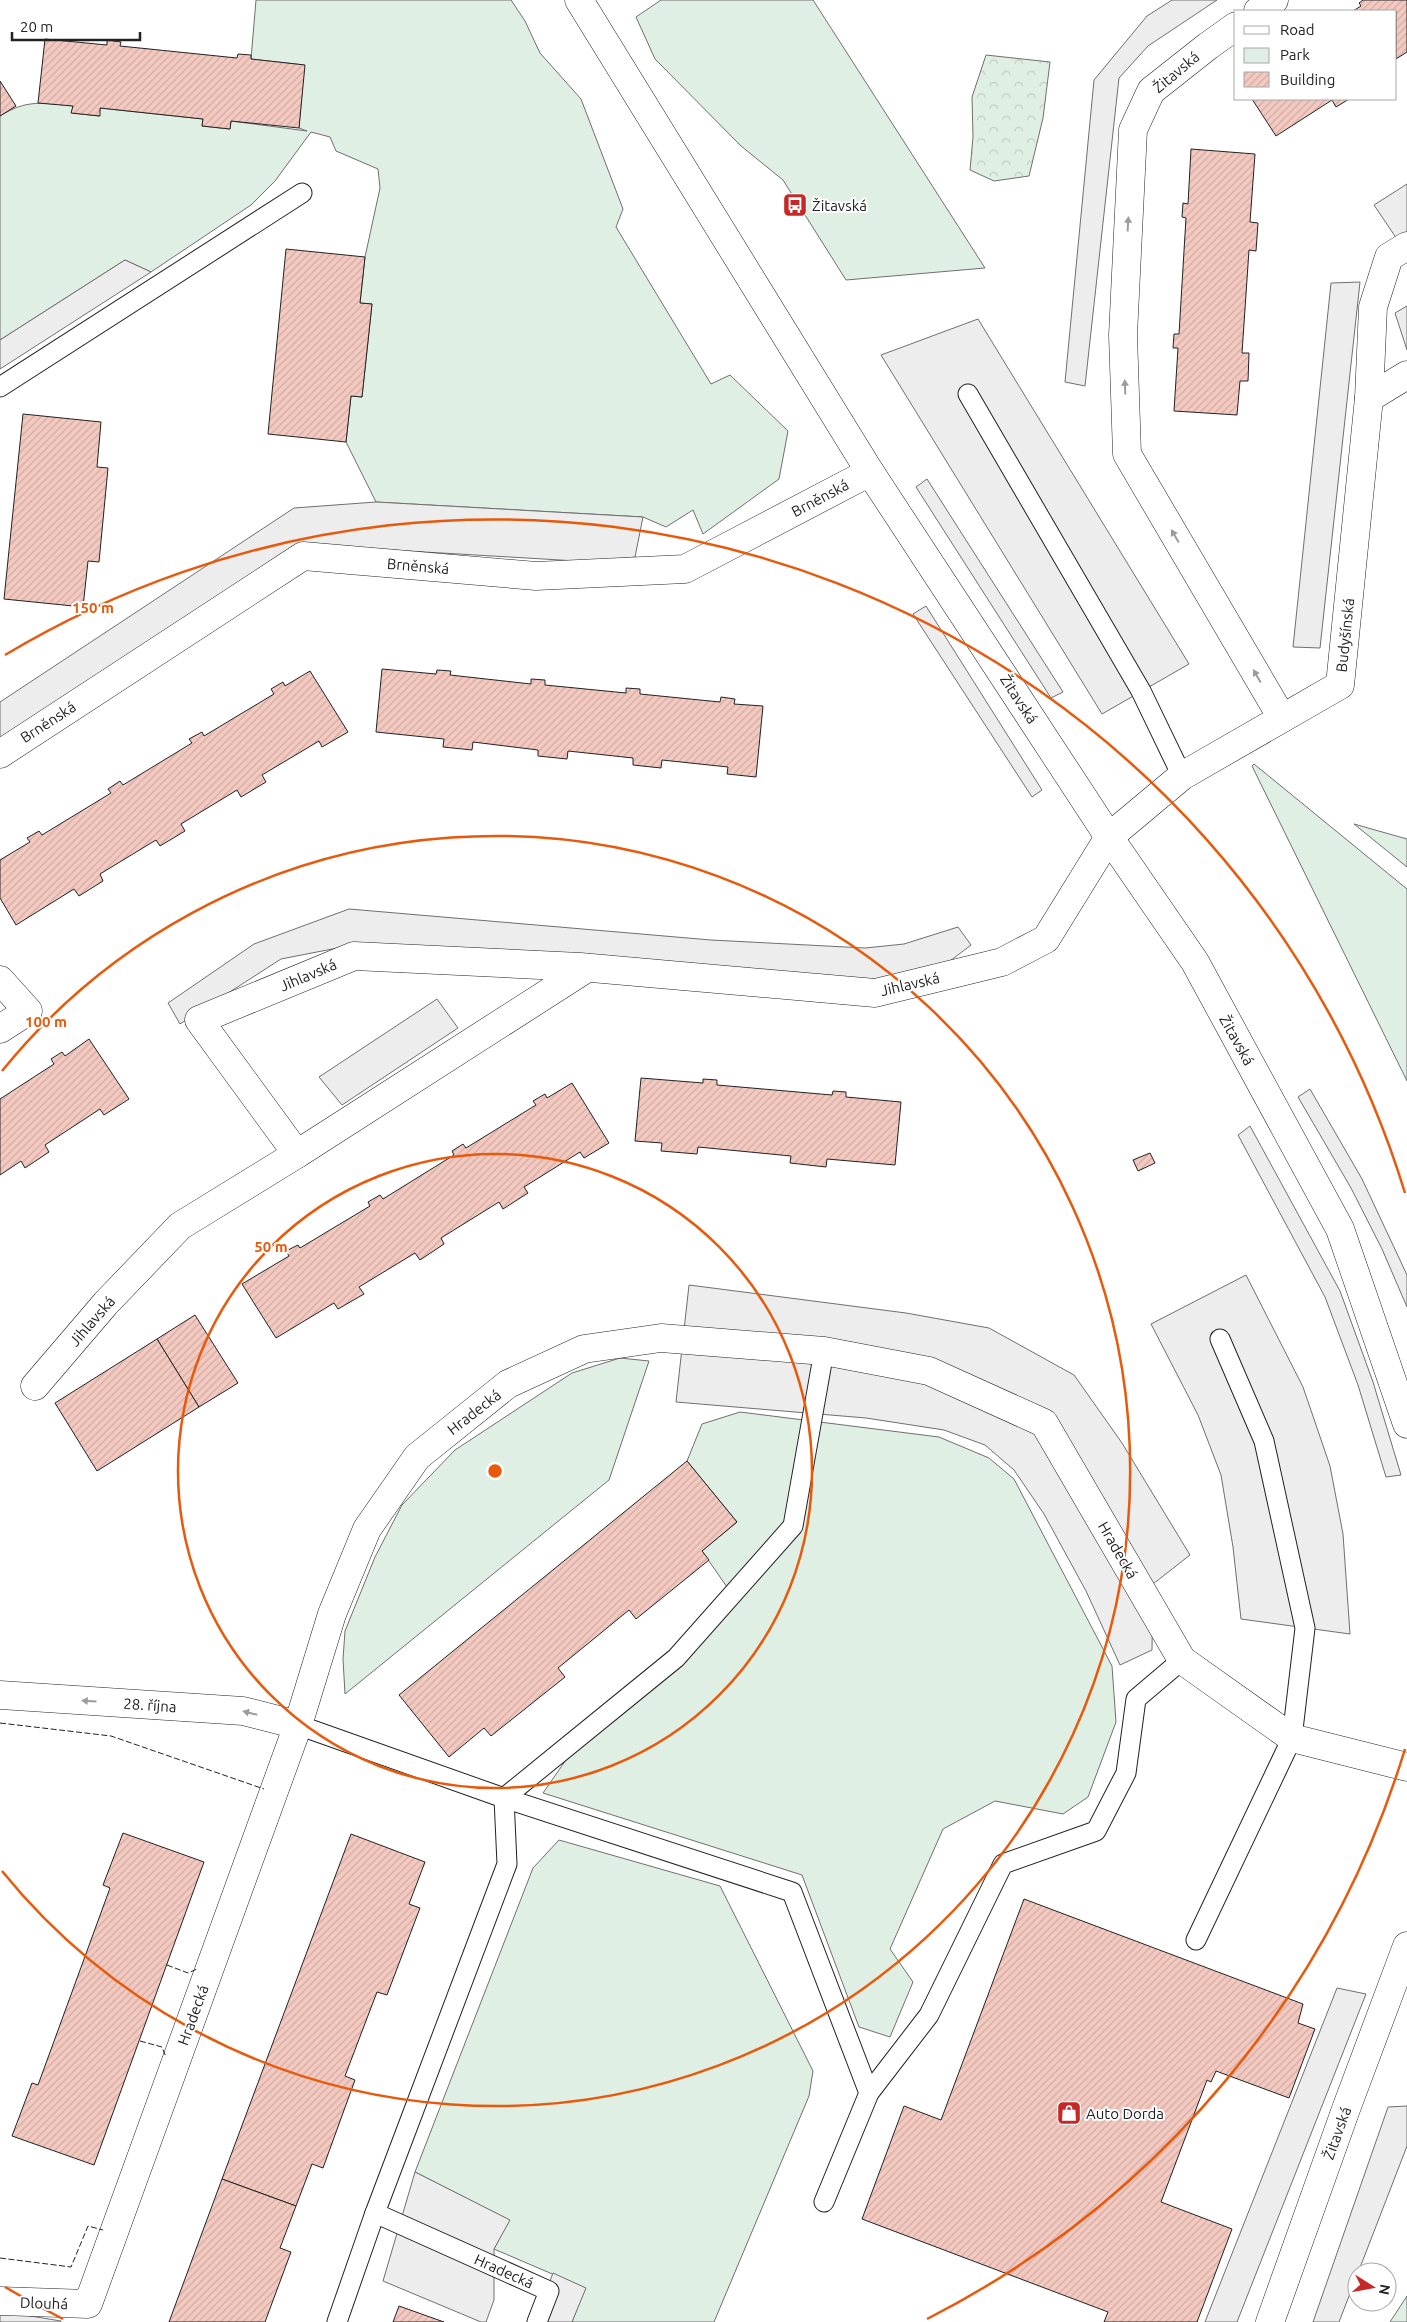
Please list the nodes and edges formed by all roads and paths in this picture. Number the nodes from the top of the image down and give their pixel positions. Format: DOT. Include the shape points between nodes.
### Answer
graph roads {
  1 [pos="579,0"];
  2 [pos="1274,0"];
  3 [pos="1259,10"];
  4 [pos="1234,27"];
  5 [pos="302,193"];
  6 [pos="1407,246"];
  7 [pos="1407,375"];
  8 [pos="0,387"];
  9 [pos="968,394"];
  10 [pos="1369,398"];
  11 [pos="870,472"];
  12 [pos="1282,718"];
  13 [pos="0,754"];
  14 [pos="1182,776"];
  15 [pos="1109,837"];
  16 [pos="587,968"];
  17 [pos="0,980"];
  18 [pos="0,1029"];
  19 [pos="296,1154"];
  20 [pos="1220,1339"];
  21 [pos="824,1351"];
  22 [pos="35,1386"];
  23 [pos="1407,1424"];
  24 [pos="1182,1660"];
  25 [pos="0,1695"];
  26 [pos="298,1725"];
  27 [pos="1292,1738"];
  28 [pos="1407,1767"];
  29 [pos="504,1798"];
  30 [pos="1196,1940"];
  31 [pos="1407,1946"];
  32 [pos="870,2093"];
  33 [pos="824,2202"];
  34 [pos="375,2213"];
  35 [pos="0,2301"];
  36 [pos="88,2304"];
  37 [pos="337,2322"];
  38 [pos="537,2322"];
  39 [pos="1270,2322"];
  1 -- 11 [label="street, Žitavská"];
  2 -- 3 [label="street"];
  12 -- 4 [label="street, Žitavská, one-way" via="1127,454 1123,335 1133,130 1151,91"];
  5 -- 8 [label="lane"];
  6 -- 10 [label="street, Budyšínská" via="1389,257 1374,307"];
  7 -- 10 [label="street"];
  9 -- 14 [label="lane" via="1141,691"];
  10 -- 12 [label="street, Budyšínská" via="1340,685"];
  11 -- 13 [label="street, Brněnská" via="685,569 536,576 303,556"];
  11 -- 15 [label="street, Žitavská"];
  12 -- 14 [label="street, Budyšínská"];
  14 -- 15 [label="street, Budyšínská"];
  15 -- 16 [label="street, Jihlavská" via="1046,939 1002,962 875,993"];
  15 -- 23 [label="street, Žitavská" via="1195,962 1340,1229"];
  16 -- 19 [label="street, Jihlavská"];
  16 -- 19 [label="street, Jihlavská" via="354,956 199,1020"];
  17 -- 18 [label="street" via="28,1010"];
  19 -- 22 [label="street, Jihlavská" via="180,1226 106,1303"];
  20 -- 27 [label="lane" via="1264,1441 1305,1628"];
  21 -- 24 [label="street, Hradecká" via="929,1371 1044,1422"];
  21 -- 26 [label="street, Hradecká" via="661,1338 584,1349 508,1384 417,1457 367,1529 332,1614"];
  21 -- 29 [label="lane" via="793,1526 676,1658"];
  24 -- 27 [label="street, Hradecká"];
  24 -- 32 [label="lane" via="1136,1700 1126,1773 1096,1831 1003,1864 928,2015"];
  26 -- 25 [label="street, 28. října, one-way" via="243,1711"];
  26 -- 29 [label="lane"];
  26 -- 36 [label="street, Hradecká"];
  27 -- 28 [label="street, Hradecká"];
  27 -- 30 [label="lane"];
  29 -- 32 [label="lane" via="792,1892"];
  29 -- 34 [label="lane" via="508,1864"];
  31 -- 39 [label="street, Žitavská"];
  32 -- 33 [label="lane"];
  34 -- 37 [label="lane"];
  34 -- 38 [label="lane, Hradecká" via="549,2291"];
  35 -- 36 [label="street, Dlouhá"];
}
